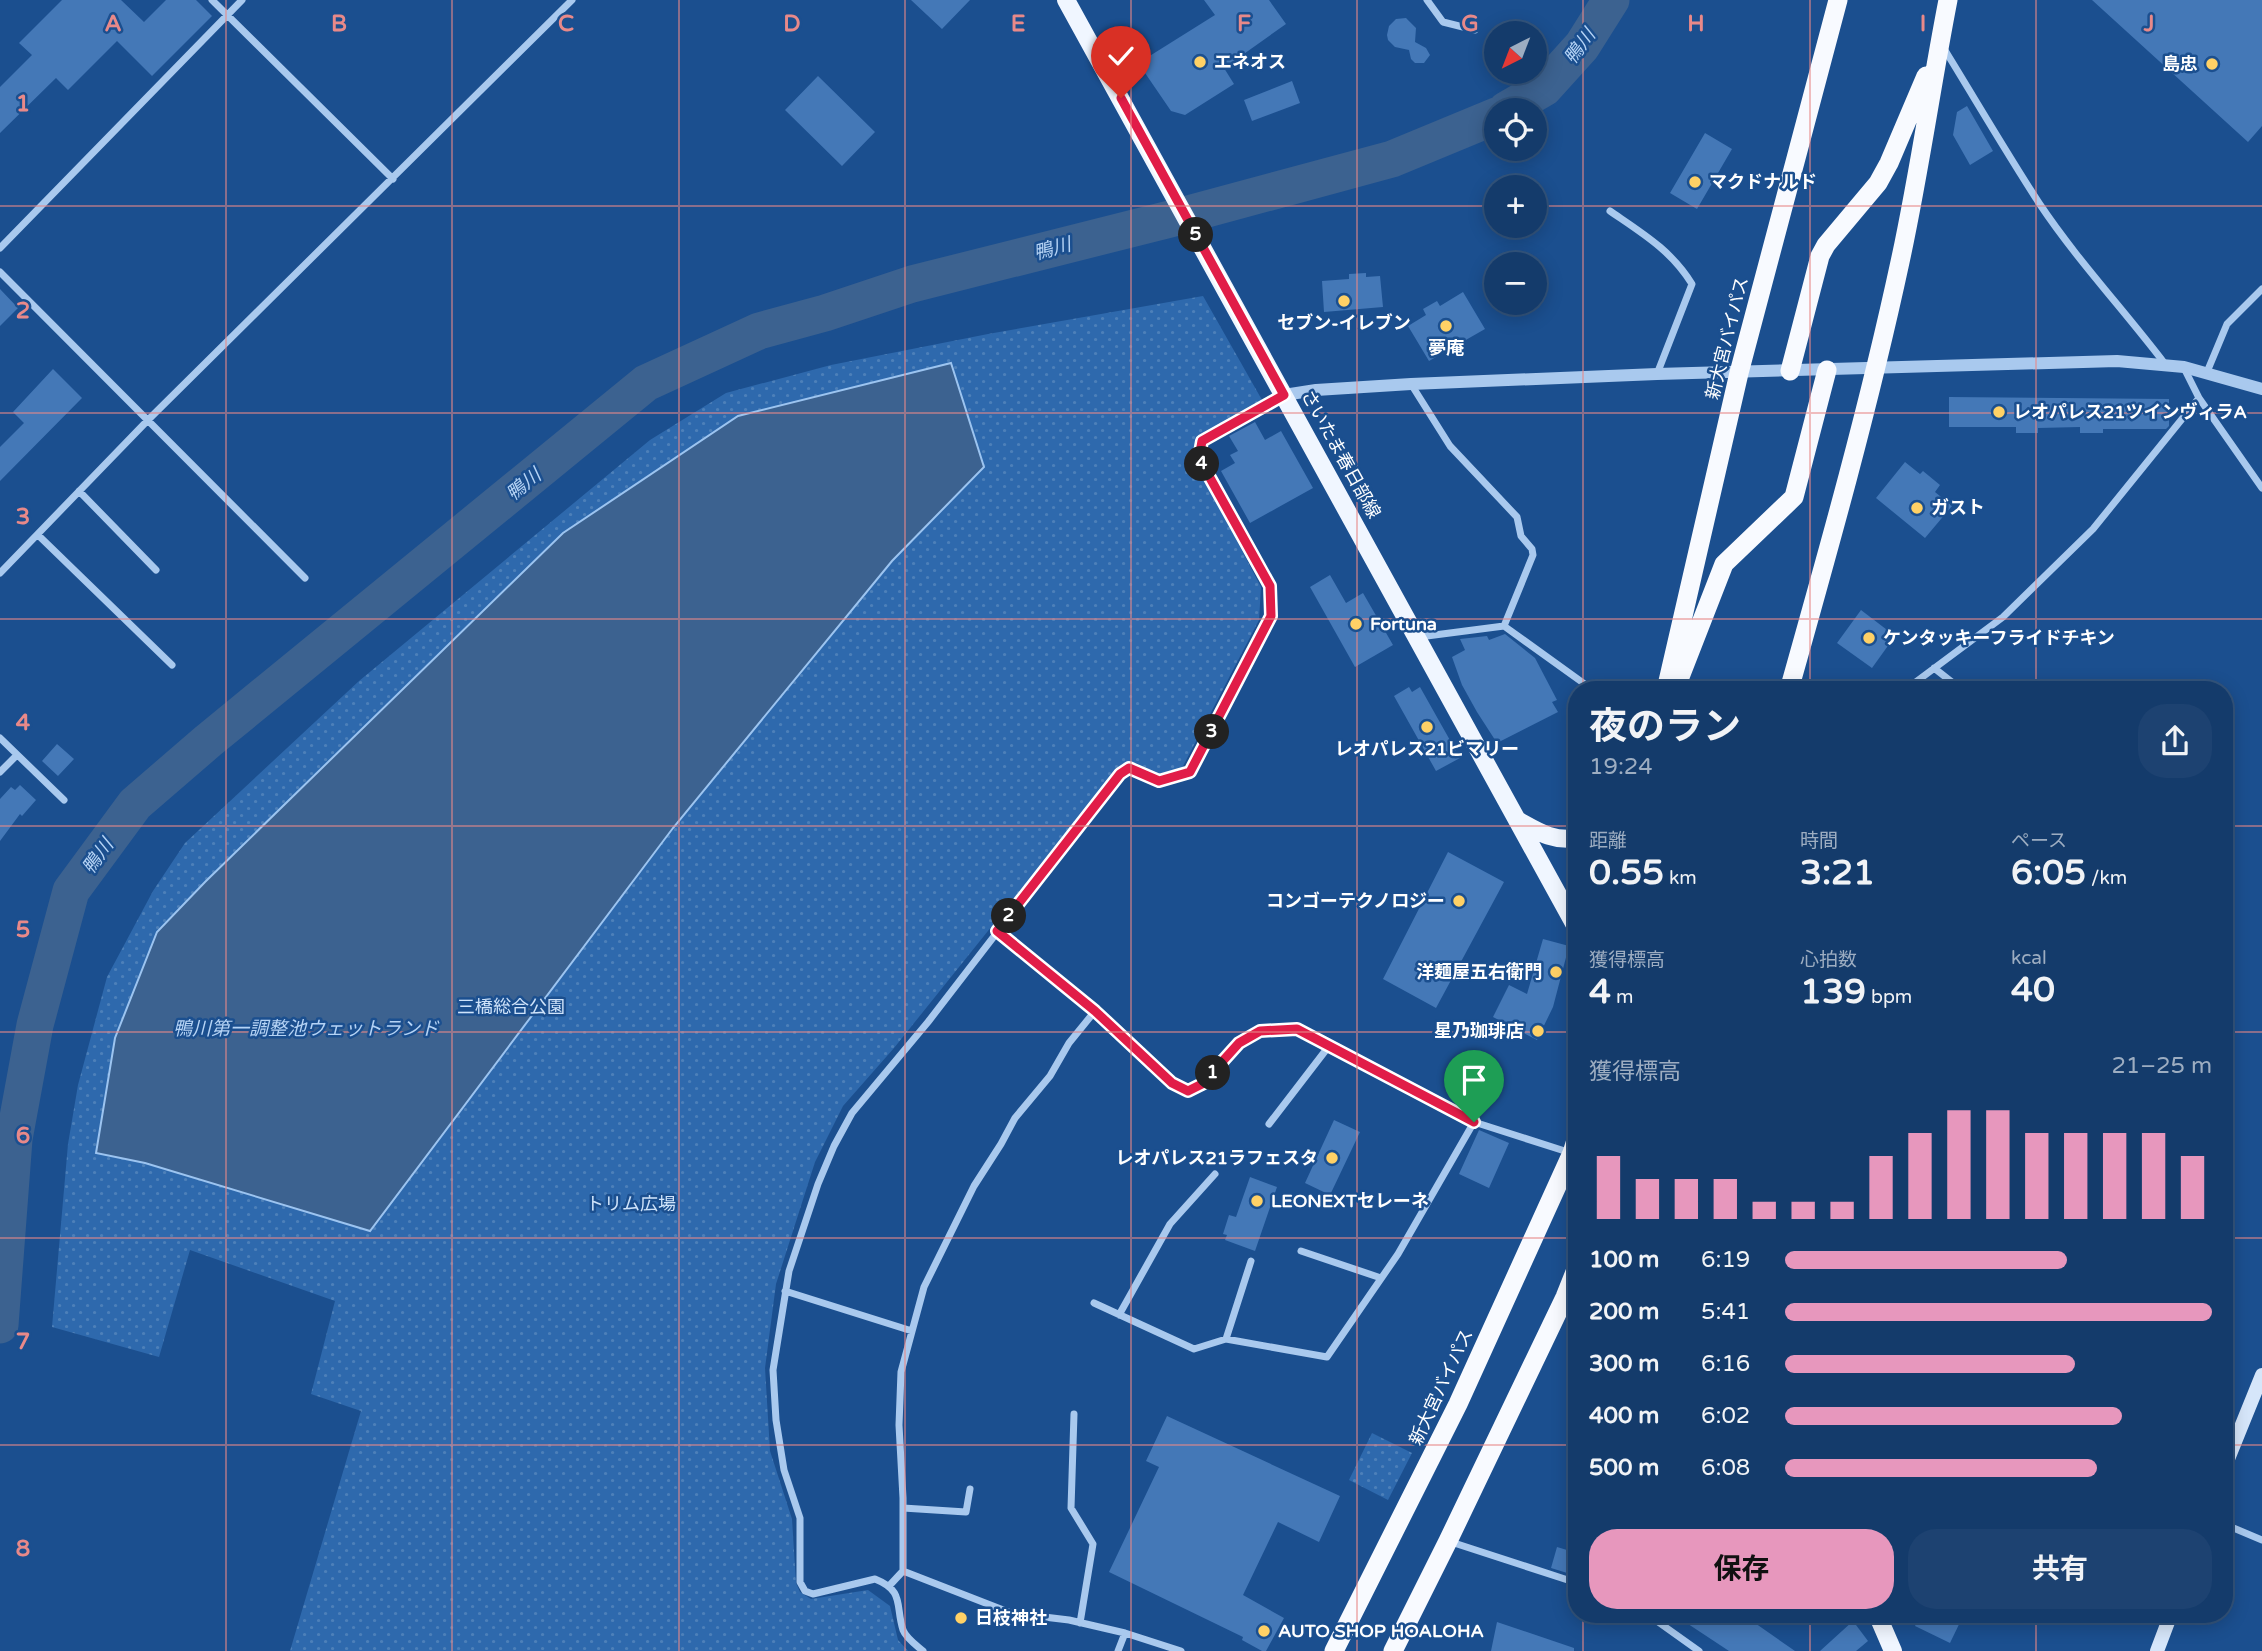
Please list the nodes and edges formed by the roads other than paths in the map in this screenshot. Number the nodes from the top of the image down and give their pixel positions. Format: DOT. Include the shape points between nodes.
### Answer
graph roads {
  1 [pos="212,0"];
  2 [pos="242,0"];
  3 [pos="572,0"];
  4 [pos="1066,0"];
  5 [pos="1427,0"];
  6 [pos="1838,0"];
  7 [pos="1948,0"];
  8 [pos="227,15"];
  9 [pos="1475,30"];
  10 [pos="1940,43"];
  11 [pos="393,178"];
  12 [pos="1610,211"];
  13 [pos="0,248"];
  14 [pos="0,272"];
  15 [pos="2262,289"];
  16 [pos="2165,364"];
  17 [pos="2184,367"];
  18 [pos="1876,368"];
  19 [pos="1828,370"];
  20 [pos="1790,371"];
  21 [pos="2207,372"];
  22 [pos="1739,373"];
  23 [pos="1657,374"];
  24 [pos="1411,384"];
  25 [pos="2262,389"];
  26 [pos="1284,395"];
  27 [pos="2199,398"];
  28 [pos="148,420"];
  29 [pos="2262,488"];
  30 [pos="79,491"];
  31 [pos="38,535"];
  32 [pos="156,570"];
  33 [pos="0,573"];
  34 [pos="305,578"];
  35 [pos="1504,626"];
  36 [pos="1417,637"];
  37 [pos="172,666"];
  38 [pos="1934,668"];
  39 [pos="1580,681"];
  40 [pos="1668,681"];
  41 [pos="1678,681"];
  42 [pos="1792,681"];
  43 [pos="1917,681"];
  44 [pos="1951,681"];
  45 [pos="0,738"];
  46 [pos="17,755"];
  47 [pos="0,772"];
  48 [pos="64,800"];
  49 [pos="1517,820"];
  50 [pos="1568,839"];
  51 [pos="1568,913"];
  52 [pos="997,931"];
  53 [pos="1095,1011"];
  54 [pos="1329,1046"];
  55 [pos="1474,1122"];
  56 [pos="1269,1124"];
  57 [pos="1568,1144"];
  58 [pos="1568,1158"];
  59 [pos="1215,1174"];
  60 [pos="1300,1251"];
  61 [pos="1251,1261"];
  62 [pos="1381,1279"];
  63 [pos="1568,1288"];
  64 [pos="785,1291"];
  65 [pos="1568,1291"];
  66 [pos="1564,1297"];
  67 [pos="1094,1303"];
  68 [pos="1119,1315"];
  69 [pos="912,1331"];
  70 [pos="1226,1339"];
  71 [pos="2262,1375"];
  72 [pos="1074,1414"];
  73 [pos="2233,1447"];
  74 [pos="970,1489"];
  75 [pos="903,1508"];
  76 [pos="2233,1528"];
  77 [pos="2262,1540"];
  78 [pos="1448,1541"];
  79 [pos="904,1571"];
  80 [pos="1568,1580"];
  81 [pos="889,1586"];
  82 [pos="1080,1623"];
  83 [pos="1660,1623"];
  84 [pos="1881,1623"];
  85 [pos="2168,1623"];
  86 [pos="1125,1633"];
  87 [pos="923,1651"];
  88 [pos="1118,1651"];
  89 [pos="1181,1651"];
  90 [pos="1334,1651"];
  91 [pos="1393,1651"];
  92 [pos="1699,1651"];
  93 [pos="1893,1651"];
  94 [pos="2157,1651"];
  1 -- 8 [label="street"];
  2 -- 8 [label="street"];
  3 -- 11 [label="street"];
  4 -- 26 [label="main road, さいたま春日部線"];
  5 -- 9 [label="street" via="1443,22"];
  6 -- 22 [label="highway, 新大宮バイパス"];
  7 -- 10 [label="highway"];
  8 -- 11 [label="street"];
  8 -- 13 [label="street"];
  10 -- 16 [label="street" via="2040,204"];
  10 -- 18 [label="highway"];
  10 -- 20 [label="highway" via="1878,183 1820,256"];
  11 -- 28 [label="street"];
  12 -- 23 [label="street" via="1664,249 1692,284"];
  14 -- 28 [label="street"];
  15 -- 21 [label="street" via="2227,324"];
  16 -- 17 [label="street"];
  16 -- 18 [label="street" via="2079,361"];
  17 -- 21 [label="street"];
  17 -- 27 [label="street"];
  18 -- 19 [label="street"];
  18 -- 42 [label="highway"];
  19 -- 20 [label="street"];
  19 -- 41 [label="highway" via="1794,497 1724,564"];
  20 -- 22 [label="street"];
  21 -- 25 [label="street"];
  22 -- 23 [label="street"];
  22 -- 40 [label="highway, 新大宮バイパス"];
  23 -- 24 [label="street"];
  24 -- 26 [label="street"];
  24 -- 35 [label="street" via="1450,446 1517,517 1521,536 1532,549"];
  26 -- 36 [label="main road, さいたま春日部線"];
  26 -- 52 [label="street" via="1202,441 1199,450 1199,458 1270,586 1271,616 1230,699 1190,772 1159,781 1129,768 1120,774"];
  27 -- 29 [label="street"];
  27 -- 38 [label="street" via="2093,529 2003,617"];
  28 -- 30 [label="street"];
  28 -- 34 [label="street"];
  30 -- 31 [label="street"];
  30 -- 32 [label="street"];
  31 -- 33 [label="street"];
  31 -- 37 [label="street"];
  35 -- 36 [label="street"];
  35 -- 39 [label="street"];
  36 -- 49 [label="main road, さいたま春日部線"];
  38 -- 43 [label="street"];
  38 -- 44 [label="street"];
  45 -- 46 [label="street"];
  46 -- 47 [label="street"];
  46 -- 48 [label="street"];
  49 -- 50 [label="main road" via="1546,836"];
  49 -- 51 [label="main road, さいたま春日部線"];
  52 -- 53 [label="street"];
  52 -- 64 [label="street" via="852,1113 818,1184"];
  53 -- 54 [label="street" via="1172,1083 1188,1091 1202,1084 1239,1043 1260,1031 1297,1029"];
  53 -- 69 [label="street" via="1014,1118 974,1186 924,1287"];
  54 -- 55 [label="street"];
  54 -- 56 [label="street"];
  55 -- 57 [label="street"];
  55 -- 62 [label="street"];
  58 -- 90 [label="highway, 新大宮バイパス" via="1458,1404"];
  59 -- 68 [label="street" via="1170,1224"];
  60 -- 62 [label="street"];
  61 -- 70 [label="street"];
  62 -- 70 [label="street" via="1327,1357"];
  63 -- 66 [label="highway"];
  64 -- 69 [label="street"];
  64 -- 81 [label="street" via="773,1370 784,1470 800,1518 800,1582 813,1594 875,1579"];
  65 -- 66 [label="highway"];
  66 -- 78 [label="highway"];
  67 -- 68 [label="street"];
  68 -- 70 [label="street" via="1194,1349"];
  69 -- 75 [label="street" via="901,1372"];
  71 -- 73 [label="main road"];
  72 -- 82 [label="street" via="1071,1508 1093,1544"];
  74 -- 75 [label="street" via="966,1512"];
  75 -- 79 [label="street"];
  76 -- 77 [label="street"];
  78 -- 80 [label="street"];
  78 -- 91 [label="highway"];
  79 -- 81 [label="street"];
  79 -- 82 [label="street" via="1011,1613"];
  81 -- 87 [label="street" via="898,1598 904,1633"];
  82 -- 86 [label="street"];
  83 -- 92 [label="street"];
  84 -- 93 [label="main road"];
  85 -- 94 [label="main road"];
  86 -- 88 [label="street"];
  86 -- 89 [label="street"];
}
